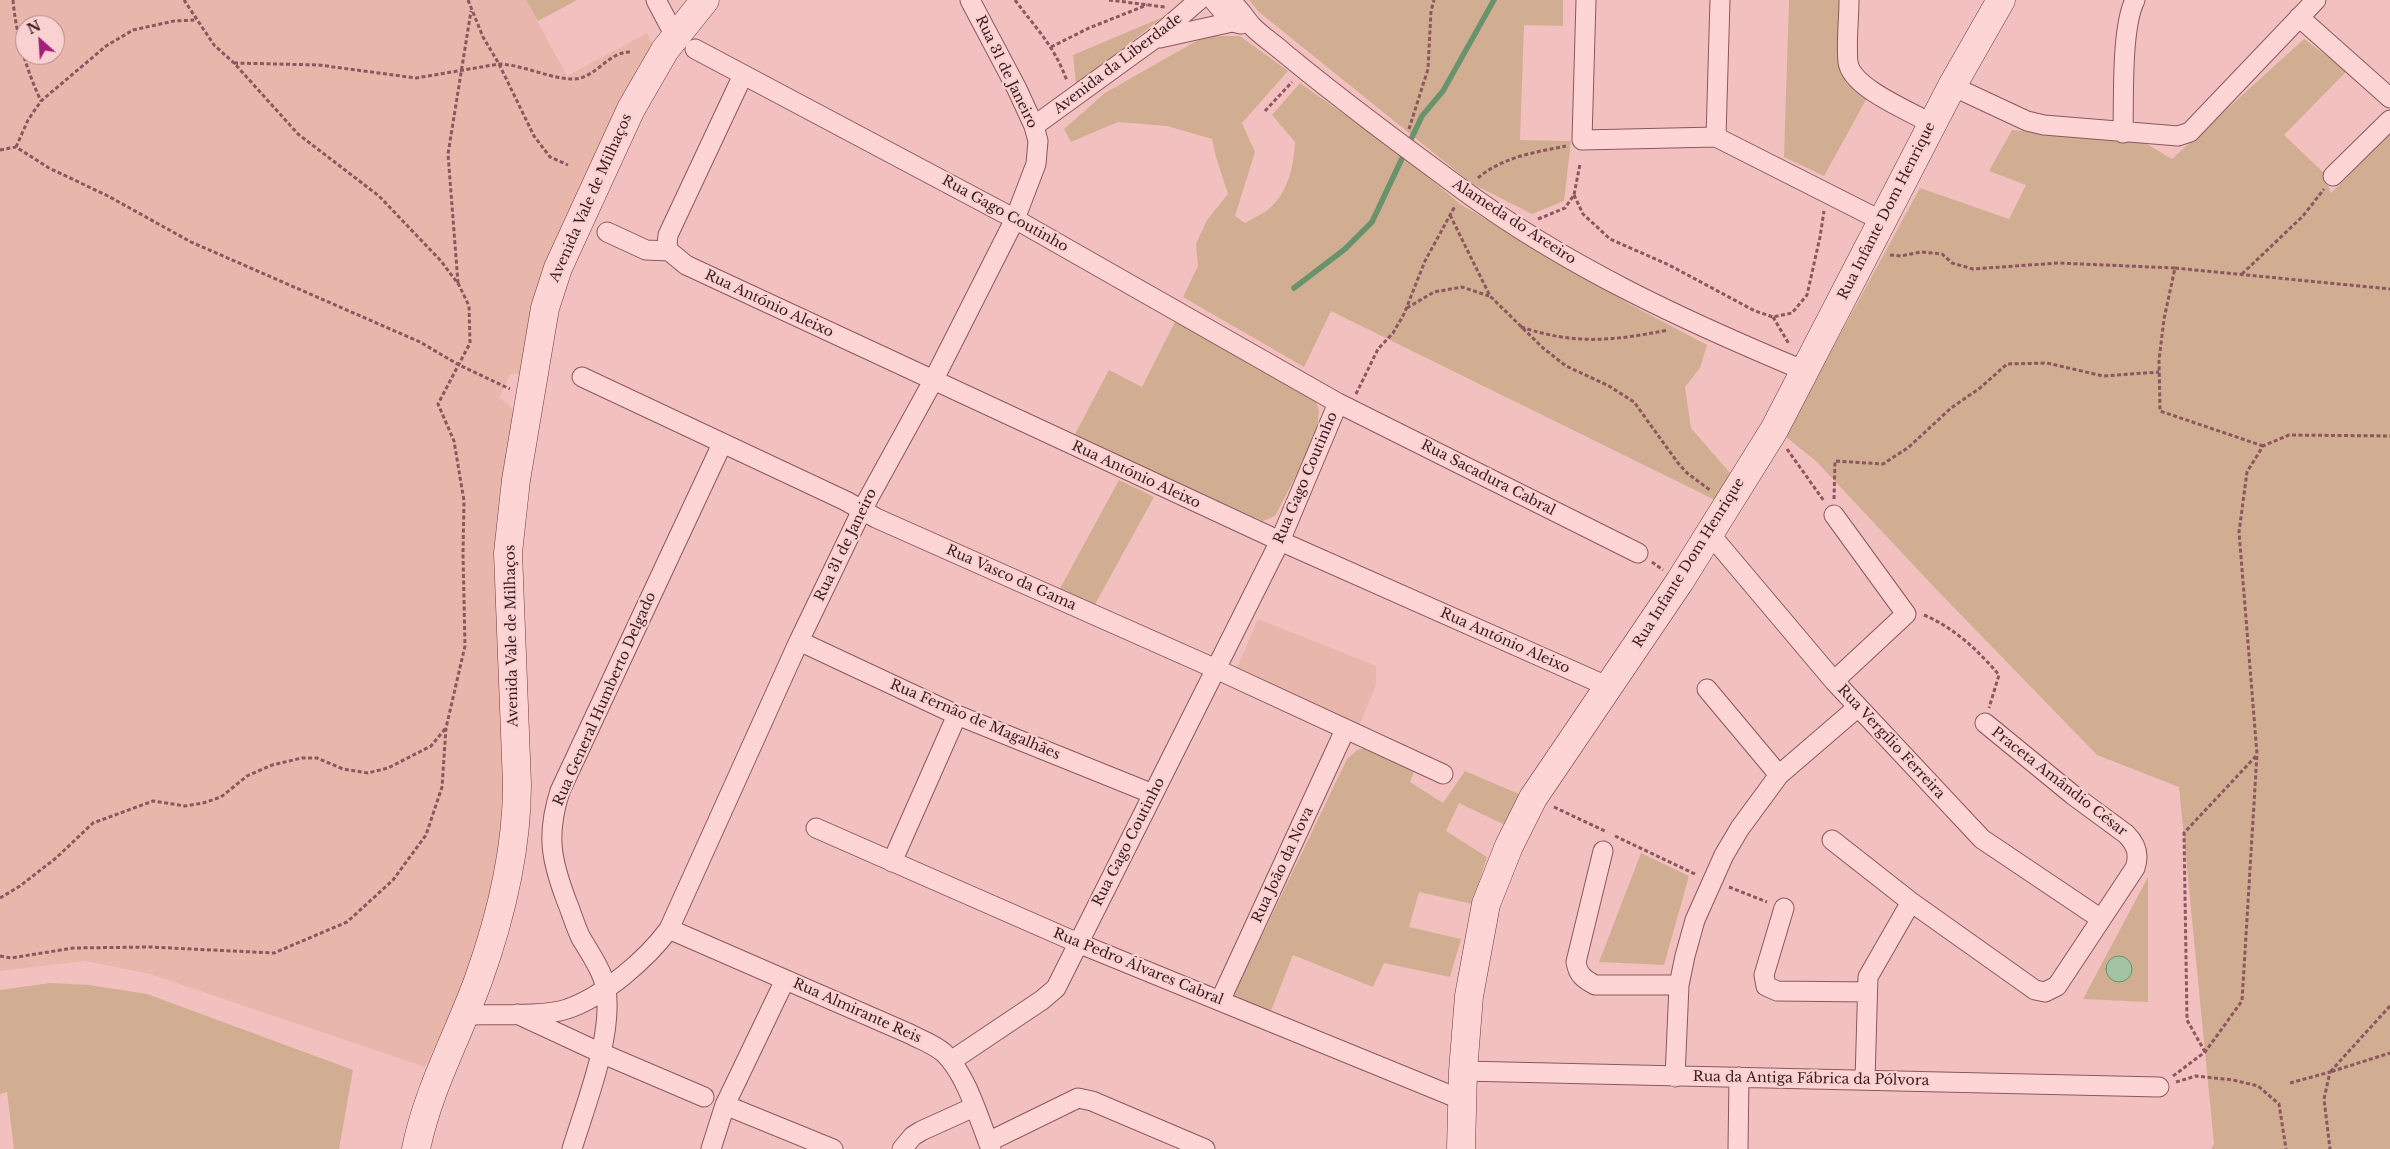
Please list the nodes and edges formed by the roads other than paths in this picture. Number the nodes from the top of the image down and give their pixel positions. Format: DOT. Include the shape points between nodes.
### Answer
graph roads {
  1 [pos="656,0"];
  2 [pos="705,0"];
  3 [pos="970,0"];
  4 [pos="1213,0"];
  5 [pos="1586,0"];
  6 [pos="1720,0"];
  7 [pos="1849,0"];
  8 [pos="2001,0"];
  9 [pos="2135,0"];
  10 [pos="2316,0"];
  11 [pos="1193,6"];
  12 [pos="1239,12"];
  13 [pos="2300,17"];
  14 [pos="1154,39"];
  15 [pos="685,43"];
  16 [pos="743,75"];
  17 [pos="1952,86"];
  18 [pos="2390,98"];
  19 [pos="2390,120"];
  20 [pos="1932,124"];
  21 [pos="1034,126"];
  22 [pos="2123,132"];
  23 [pos="1716,137"];
  24 [pos="2333,176"];
  25 [pos="1016,219"];
  26 [pos="1882,220"];
  27 [pos="607,232"];
  28 [pos="670,251"];
  29 [pos="1805,371"];
  30 [pos="582,377"];
  31 [pos="933,381"];
  32 [pos="1344,406"];
  33 [pos="722,444"];
  34 [pos="862,510"];
  35 [pos="1834,515"];
  36 [pos="1710,534"];
  37 [pos="1280,541"];
  38 [pos="1638,553"];
  39 [pos="799,641"];
  40 [pos="1216,669"];
  41 [pos="1834,681"];
  42 [pos="1609,687"];
  43 [pos="1707,689"];
  44 [pos="1858,707"];
  45 [pos="957,714"];
  46 [pos="1985,723"];
  47 [pos="1345,730"];
  48 [pos="1443,774"];
  49 [pos="1779,776"];
  50 [pos="1153,794"];
  51 [pos="816,828"];
  52 [pos="1832,840"];
  53 [pos="1604,851"];
  54 [pos="892,862"];
  55 [pos="1911,902"];
  56 [pos="1784,908"];
  57 [pos="2101,919"];
  58 [pos="669,929"];
  59 [pos="1078,943"];
  60 [pos="785,980"];
  61 [pos="1679,985"];
  62 [pos="606,987"];
  63 [pos="1867,992"];
  64 [pos="1220,1001"];
  65 [pos="516,1014"];
  66 [pos="464,1015"];
  67 [pos="601,1053"];
  68 [pos="951,1061"];
  69 [pos="1463,1071"];
  70 [pos="1675,1077"];
  71 [pos="1739,1077"];
  72 [pos="1865,1080"];
  73 [pos="2159,1087"];
  74 [pos="704,1097"];
  75 [pos="1462,1100"];
  76 [pos="725,1105"];
  77 [pos="974,1108"];
  78 [pos="990,1145"];
  79 [pos="416,1149"];
  80 [pos="572,1149"];
  81 [pos="712,1149"];
  82 [pos="833,1149"];
  83 [pos="902,1149"];
  84 [pos="1205,1149"];
  85 [pos="1461,1149"];
  86 [pos="1738,1149"];
  1 -- 15 [label="street"];
  2 -- 15 [label="street, Avenida Vale de Milhaços"];
  3 -- 21 [label="street, Rua 31 de Janeiro"];
  4 -- 12 [label="street, Alameda do Areeiro"];
  5 -- 23 [label="street" via="1582,140"];
  6 -- 23 [label="street"];
  7 -- 20 [label="street" via="1848,62 1857,81"];
  8 -- 17 [label="street, Rua Infante Dom Henrique"];
  9 -- 22 [label="street" via="2128,14"];
  10 -- 13 [label="street"];
  11 -- 14 [label="street, Avenida da Liberdade"];
  12 -- 14 [label="street"];
  12 -- 29 [label="street, Alameda do Areeiro" via="1304,69 1464,190 1519,227 1594,274 1677,316"];
  13 -- 18 [label="street"];
  13 -- 22 [label="street" via="2190,132 2178,136"];
  14 -- 21 [label="street, Avenida da Liberdade"];
  15 -- 16 [label="street, Rua Gago Coutinho"];
  15 -- 66 [label="street, Avenida Vale de Milhaços" via="644,84 558,268 546,308 515,488 508,553 517,784 512,859 500,911"];
  16 -- 25 [label="street, Rua Gago Coutinho"];
  16 -- 28 [label="street" via="668,235"];
  17 -- 20 [label="street, Rua Infante Dom Henrique"];
  17 -- 22 [label="street" via="2044,126"];
  19 -- 24 [label="street"];
  20 -- 26 [label="street, Rua Infante Dom Henrique"];
  21 -- 25 [label="street, Rua 31 de Janeiro" via="1038,142 1036,164"];
  23 -- 26 [label="street"];
  25 -- 31 [label="street, Rua 31 de Janeiro"];
  25 -- 32 [label="street, Rua Gago Coutinho"];
  26 -- 29 [label="street, Rua Infante Dom Henrique"];
  27 -- 28 [label="street" via="646,250"];
  28 -- 31 [label="street, Rua António Aleixo" via="686,265"];
  29 -- 36 [label="street, Rua Infante Dom Henrique" via="1774,430"];
  30 -- 33 [label="street, Rua Vasco da Gama"];
  31 -- 34 [label="street, Rua 31 de Janeiro"];
  31 -- 37 [label="street, Rua António Aleixo"];
  32 -- 37 [label="street, Rua Gago Coutinho"];
  32 -- 38 [label="street, Rua Sacadura Cabral"];
  33 -- 34 [label="street, Rua Vasco da Gama"];
  33 -- 62 [label="street, Rua General Humberto Delgado" via="560,791 553,814 552,853 557,875 578,932"];
  34 -- 39 [label="street, Rua 31 de Janeiro"];
  34 -- 40 [label="street, Rua Vasco da Gama"];
  35 -- 41 [label="street" via="1906,614"];
  36 -- 41 [label="street, Rua Vergílio Ferreira"];
  36 -- 42 [label="street, Rua Infante Dom Henrique"];
  37 -- 40 [label="street, Rua Gago Coutinho"];
  37 -- 42 [label="street, Rua António Aleixo"];
  39 -- 45 [label="street, Rua Fernão de Magalhães"];
  39 -- 58 [label="street, Rua 31 de Janeiro"];
  40 -- 47 [label="street, Rua Vasco da Gama"];
  40 -- 50 [label="street, Rua Gago Coutinho"];
  41 -- 44 [label="street, Rua Vergílio Ferreira"];
  42 -- 69 [label="street, Rua Infante Dom Henrique" via="1533,798 1486,904 1469,996"];
  43 -- 49 [label="street"];
  44 -- 49 [label="street"];
  44 -- 57 [label="street, Rua Vergílio Ferreira" via="1987,844"];
  45 -- 50 [label="street, Rua Fernão de Magalhães"];
  45 -- 54 [label="street"];
  46 -- 57 [label="street, Praceta Amândio César" via="2132,841 2138,858 2135,868"];
  47 -- 48 [label="street, Rua Vasco da Gama"];
  47 -- 64 [label="street, Rua João da Nova"];
  49 -- 61 [label="street" via="1740,828 1711,881 1695,920"];
  50 -- 59 [label="street, Rua Gago Coutinho"];
  51 -- 54 [label="street, Rua Pedro Álvares Cabral"];
  52 -- 55 [label="street"];
  53 -- 61 [label="street" via="1576,962 1577,971 1584,980 1595,985"];
  54 -- 59 [label="street, Rua Pedro Álvares Cabral"];
  55 -- 57 [label="street, Praceta Amândio César" via="2042,992 2060,984"];
  55 -- 63 [label="street" via="1868,977"];
  56 -- 63 [label="street" via="1764,975 1766,986 1777,991"];
  58 -- 60 [label="street, Rua Almirante Reis"];
  58 -- 62 [label="street, Rua 31 de Janeiro" via="658,944"];
  59 -- 64 [label="street, Rua Pedro Álvares Cabral"];
  59 -- 68 [label="street, Rua Gago Coutinho" via="1059,982 1047,996"];
  60 -- 68 [label="street, Rua Almirante Reis" via="930,1044"];
  60 -- 76 [label="street"];
  61 -- 70 [label="street"];
  62 -- 65 [label="street, Rua 31 de Janeiro" via="566,1010"];
  62 -- 67 [label="street"];
  63 -- 72 [label="street"];
  64 -- 75 [label="street, Rua Pedro Álvares Cabral"];
  65 -- 66 [label="street, Rua 31 de Janeiro"];
  65 -- 67 [label="street, Rua 31 de Janeiro"];
  66 -- 79 [label="street, Avenida Vale de Milhaços" via="432,1090"];
  67 -- 74 [label="street, Rua 31 de Janeiro"];
  67 -- 80 [label="street"];
  68 -- 77 [label="street, Rua Almirante Reis"];
  69 -- 70 [label="street, Rua da Antiga Fábrica da Pólvora"];
  69 -- 75 [label="street, Rua Infante Dom Henrique"];
  70 -- 71 [label="street, Rua da Antiga Fábrica da Pólvora"];
  71 -- 72 [label="street, Rua da Antiga Fábrica da Pólvora"];
  71 -- 86 [label="street"];
  72 -- 73 [label="street, Rua da Antiga Fábrica da Pólvora"];
  75 -- 85 [label="street, Rua Infante Dom Henrique"];
  76 -- 81 [label="street"];
  76 -- 82 [label="street"];
  77 -- 78 [label="street, Rua Almirante Reis"];
  77 -- 83 [label="street" via="921,1130"];
  78 -- 84 [label="street" via="1078,1098"];
}
